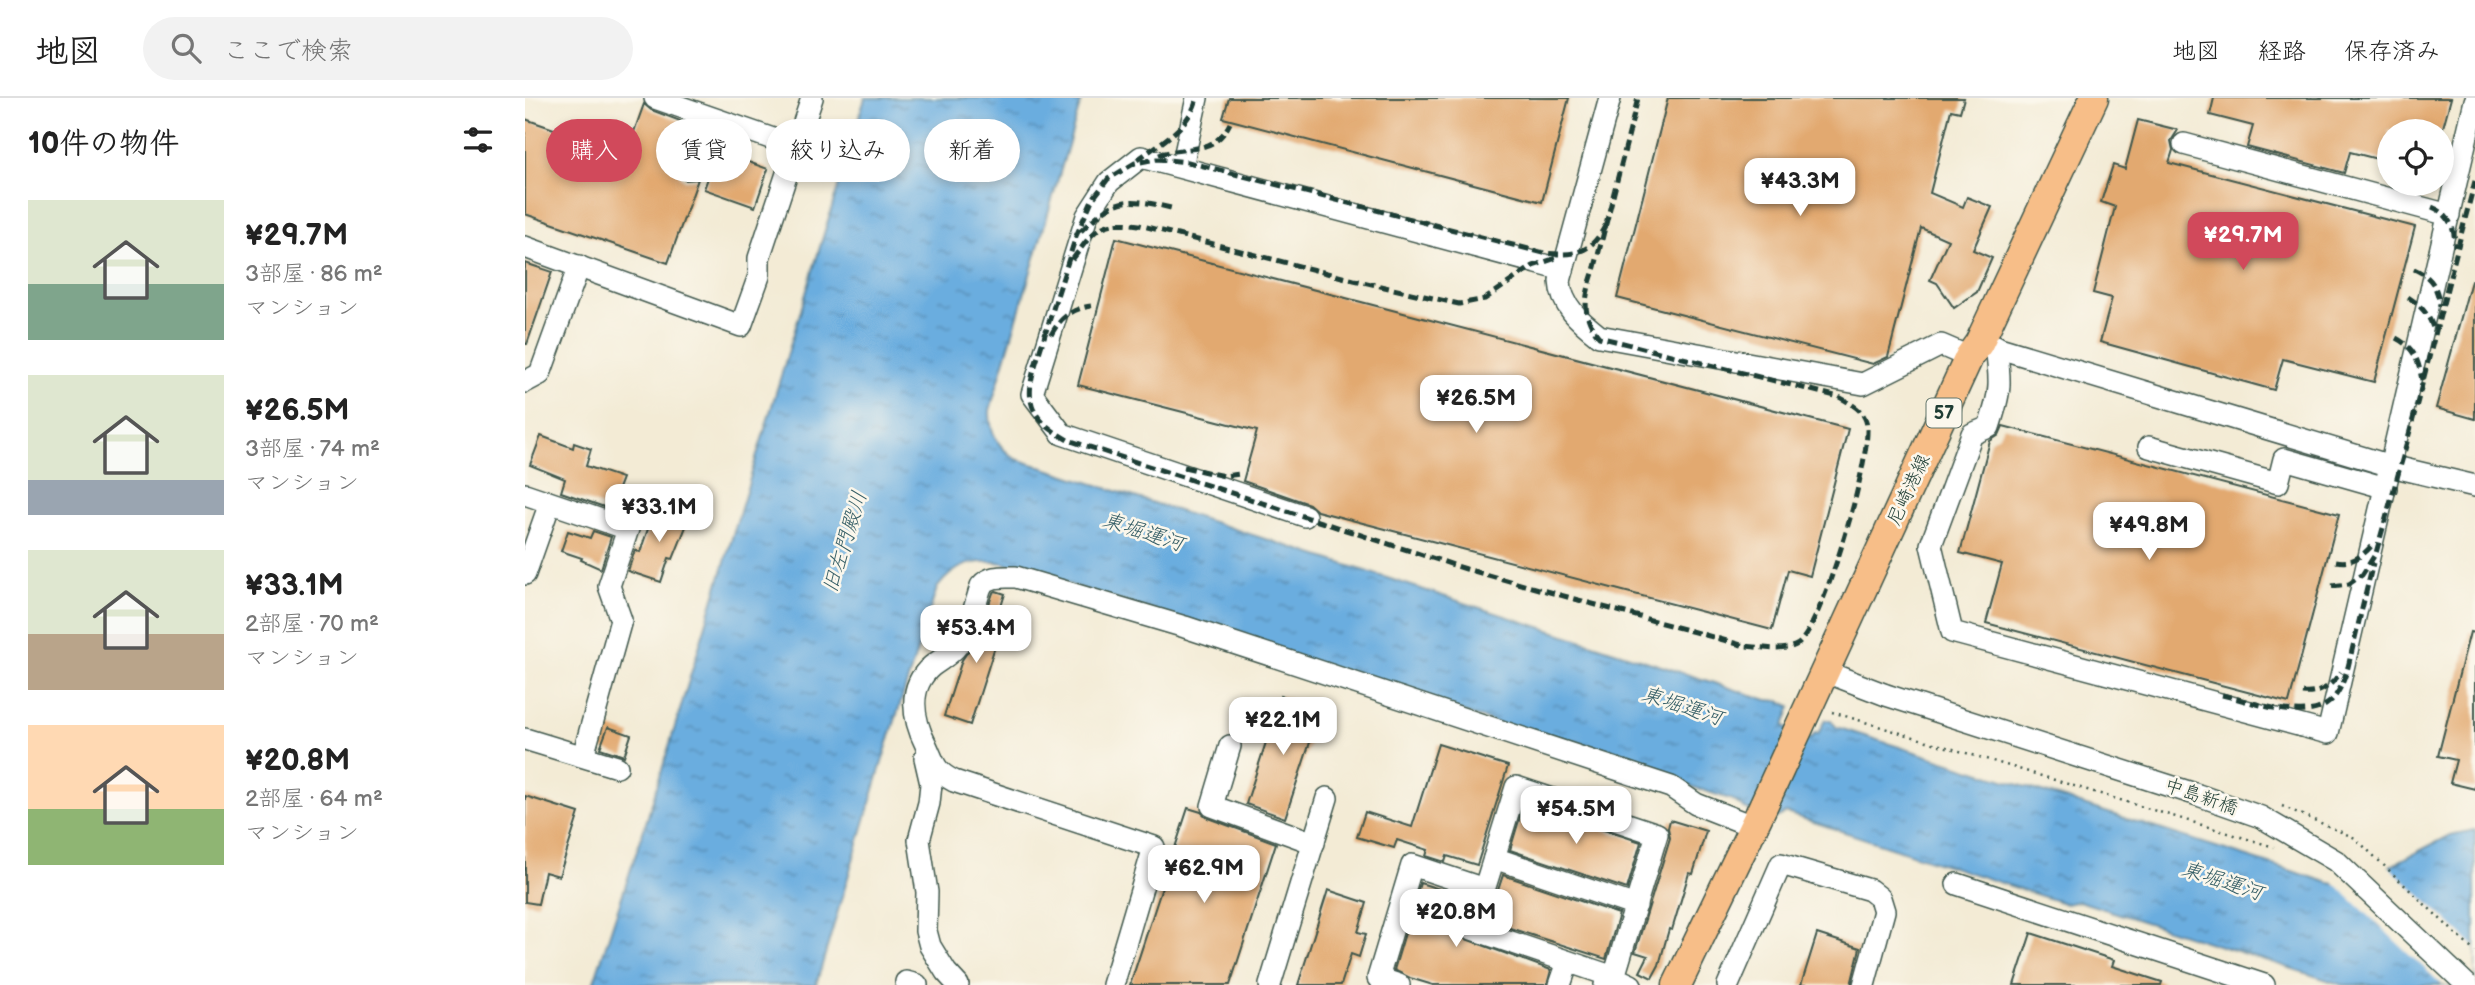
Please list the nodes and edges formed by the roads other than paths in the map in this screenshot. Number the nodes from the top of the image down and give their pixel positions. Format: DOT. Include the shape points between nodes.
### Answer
graph roads {
  1 [pos="655,98"];
  2 [pos="812,98"];
  3 [pos="1197,98"];
  4 [pos="1610,98"];
  5 [pos="2094,98"];
  6 [pos="2475,101"];
  7 [pos="708,117"];
  8 [pos="805,119"];
  9 [pos="766,137"];
  10 [pos="2184,144"];
  11 [pos="1182,167"];
  12 [pos="785,182"];
  13 [pos="2449,215"];
  14 [pos="525,247"];
  15 [pos="579,266"];
  16 [pos="1563,270"];
  17 [pos="1981,349"];
  18 [pos="525,382"];
  19 [pos="2149,447"];
  20 [pos="2391,466"];
  21 [pos="2475,486"];
  22 [pos="2386,488"];
  23 [pos="525,494"];
  24 [pos="550,503"];
  25 [pos="1305,516"];
  26 [pos="525,574"];
  27 [pos="1826,672"];
  28 [pos="918,729"];
  29 [pos="525,739"];
  30 [pos="1230,746"];
  31 [pos="583,756"];
  32 [pos="617,766"];
  33 [pos="1327,798"];
  34 [pos="1755,821"];
  35 [pos="1314,843"];
  36 [pos="1494,859"];
  37 [pos="1957,884"];
  38 [pos="1484,889"];
  39 [pos="1636,906"];
  40 [pos="1568,962"];
  41 [pos="1617,983"];
  42 [pos="958,985"];
  43 [pos="1113,985"];
  44 [pos="1270,985"];
  45 [pos="1399,985"];
  46 [pos="1560,985"];
  47 [pos="1678,985"];
  48 [pos="1728,985"];
  49 [pos="1864,985"];
  50 [pos="2264,985"];
  51 [pos="2467,985"];
  1 -- 7 [label="street"];
  2 -- 8 [label="street"];
  3 -- 11 [label="street"];
  4 -- 16 [label="street"];
  5 -- 17 [label="main road, 尼崎港線 / 57"];
  6 -- 13 [label="street"];
  7 -- 9 [label="street"];
  10 -- 13 [label="street"];
  11 -- 16 [label="street"];
  11 -- 25 [label="street" via="1141,158 1109,182 1087,216 1032,394 1062,434"];
  12 -- 15 [label="street" via="741,326"];
  13 -- 20 [label="street"];
  14 -- 15 [label="street"];
  15 -- 18 [label="street" via="540,374"];
  16 -- 17 [label="street" via="1561,295 1576,318 1599,336 1863,384 1941,345"];
  17 -- 20 [label="street"];
  17 -- 22 [label="street" via="2001,385 1999,399 1989,427 1972,433 1931,545 1952,632 2328,733"];
  17 -- 27 [label="main road, 尼崎港線 / 57"];
  19 -- 22 [label="street" via="2278,483 2284,459"];
  20 -- 21 [label="street"];
  20 -- 22 [label="street"];
  23 -- 24 [label="street"];
  24 -- 26 [label="street"];
  24 -- 31 [label="street" via="628,529 609,586 621,620"];
  27 -- 34 [label="main road, 尼崎港線 / 57"];
  27 -- 51 [label="street, 中島新橋, bridge" via="2261,817 2336,861"];
  28 -- 34 [label="street" via="914,699 918,683 931,666 957,647 985,581 1016,577 1185,627 1671,787 1696,804"];
  28 -- 42 [label="street" via="931,784 919,840 927,892 926,931 930,946"];
  28 -- 43 [label="street" via="940,774 954,781 1154,846"];
  29 -- 31 [label="street"];
  30 -- 35 [label="street" via="1212,806"];
  31 -- 32 [label="street"];
  33 -- 35 [label="street"];
  34 -- 47 [label="main road, 57"];
  35 -- 44 [label="street"];
  36 -- 38 [label="street"];
  36 -- 39 [label="street"];
  36 -- 39 [label="street" via="1516,787 1657,834"];
  37 -- 50 [label="street"];
  38 -- 40 [label="street" via="1472,929"];
  38 -- 45 [label="street" via="1412,865 1378,978"];
  39 -- 41 [label="street"];
  40 -- 41 [label="street"];
  40 -- 46 [label="street"];
  48 -- 49 [label="street" via="1781,864 1870,890 1880,898 1884,911"];
}
